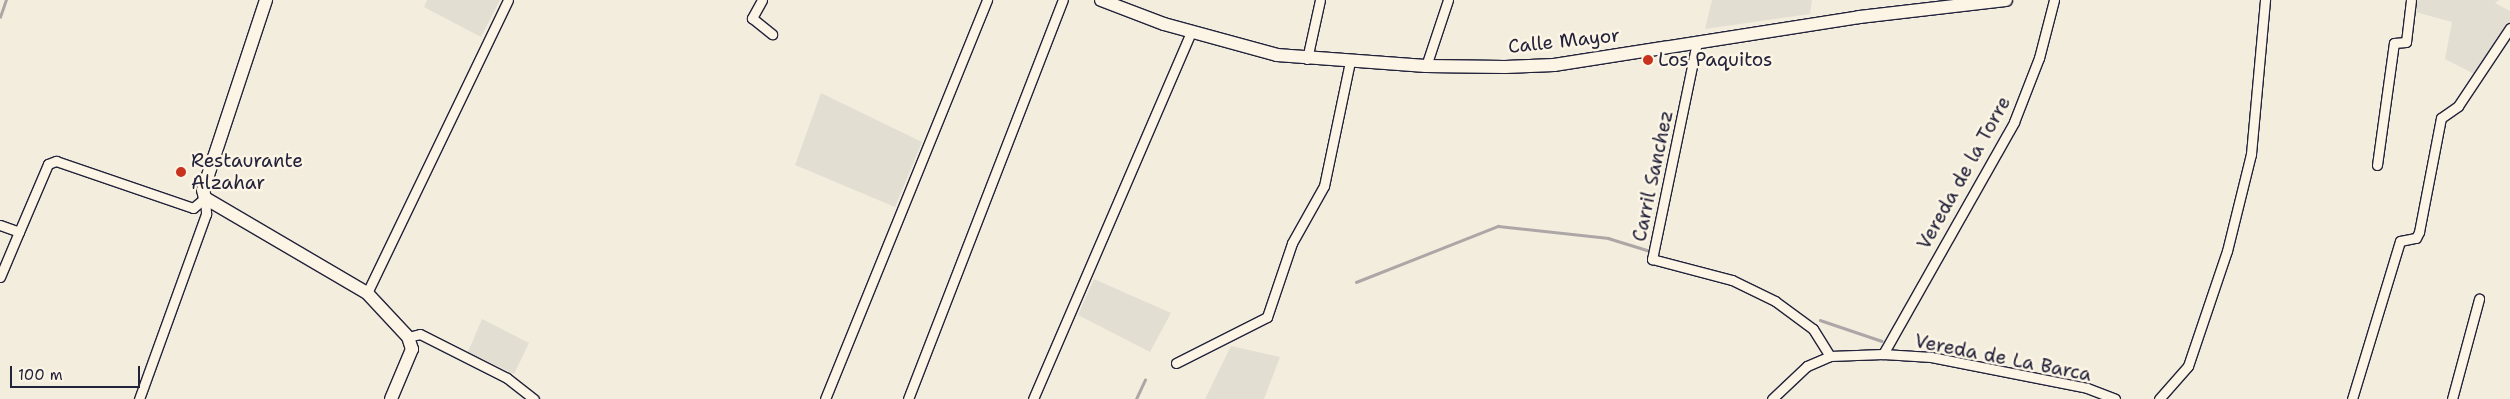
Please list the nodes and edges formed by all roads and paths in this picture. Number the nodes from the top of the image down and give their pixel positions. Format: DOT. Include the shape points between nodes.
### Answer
graph roads {
  1 [pos="266,0"];
  2 [pos="508,0"];
  3 [pos="762,0"];
  4 [pos="987,0"];
  5 [pos="1063,0"];
  6 [pos="1101,0"];
  7 [pos="1320,0"];
  8 [pos="1448,0"];
  9 [pos="2006,0"];
  10 [pos="2054,0"];
  11 [pos="2266,0"];
  12 [pos="2411,0"];
  13 [pos="2510,28"];
  14 [pos="1191,33"];
  15 [pos="772,34"];
  16 [pos="1697,42"];
  17 [pos="1307,59"];
  18 [pos="1350,62"];
  19 [pos="1426,66"];
  20 [pos="2377,165"];
  21 [pos="205,198"];
  22 [pos="0,225"];
  23 [pos="19,232"];
  24 [pos="0,277"];
  25 [pos="367,293"];
  26 [pos="2479,299"];
  27 [pos="408,337"];
  28 [pos="1883,354"];
  29 [pos="1830,356"];
  30 [pos="1176,363"];
  31 [pos="139,399"];
  32 [pos="390,399"];
  33 [pos="534,399"];
  34 [pos="825,399"];
  35 [pos="908,399"];
  36 [pos="1033,399"];
  37 [pos="1772,399"];
  38 [pos="2115,399"];
  39 [pos="2159,399"];
  40 [pos="2352,399"];
  41 [pos="2452,399"];
  1 -- 21 [label="main road" via="202,190"];
  2 -- 25 [label="street"];
  3 -- 15 [label="street" via="752,18"];
  4 -- 34 [label="street"];
  5 -- 35 [label="street"];
  6 -- 14 [label="main road, Calle Mayor"];
  7 -- 17 [label="street"];
  8 -- 19 [label="street"];
  9 -- 16 [label="main road, Calle Mayor"];
  10 -- 28 [label="street, Vereda de la Torre" via="2039,58 2014,122"];
  11 -- 39 [label="street" via="2251,154 2227,251 2188,366"];
  12 -- 20 [label="street" via="2406,42 2394,43"];
  13 -- 40 [label="street" via="2458,106 2441,118 2419,232 2416,238 2400,241"];
  14 -- 17 [label="main road, Calle Mayor"];
  14 -- 36 [label="street"];
  16 -- 19 [label="main road, Calle Mayor" via="1554,65"];
  16 -- 29 [label="street, Carril Sanchez" via="1652,259 1732,280 1775,301 1813,329"];
  17 -- 18 [label="main road, Calle Mayor"];
  18 -- 19 [label="main road, Calle Mayor"];
  18 -- 30 [label="street" via="1324,186 1292,243 1267,317"];
  21 -- 23 [label="street" via="194,208 56,161 48,164"];
  21 -- 25 [label="main road"];
  21 -- 31 [label="street" via="206,214"];
  22 -- 23 [label="street"];
  23 -- 24 [label="street"];
  25 -- 27 [label="main road"];
  26 -- 41 [label="street"];
  27 -- 32 [label="main road" via="412,349"];
  27 -- 33 [label="street" via="420,334 507,378"];
  28 -- 29 [label="street, Vereda de La Barca"];
  28 -- 38 [label="street, Vereda de La Barca" via="1931,357 2087,388"];
  29 -- 37 [label="street" via="1807,366"];
}
